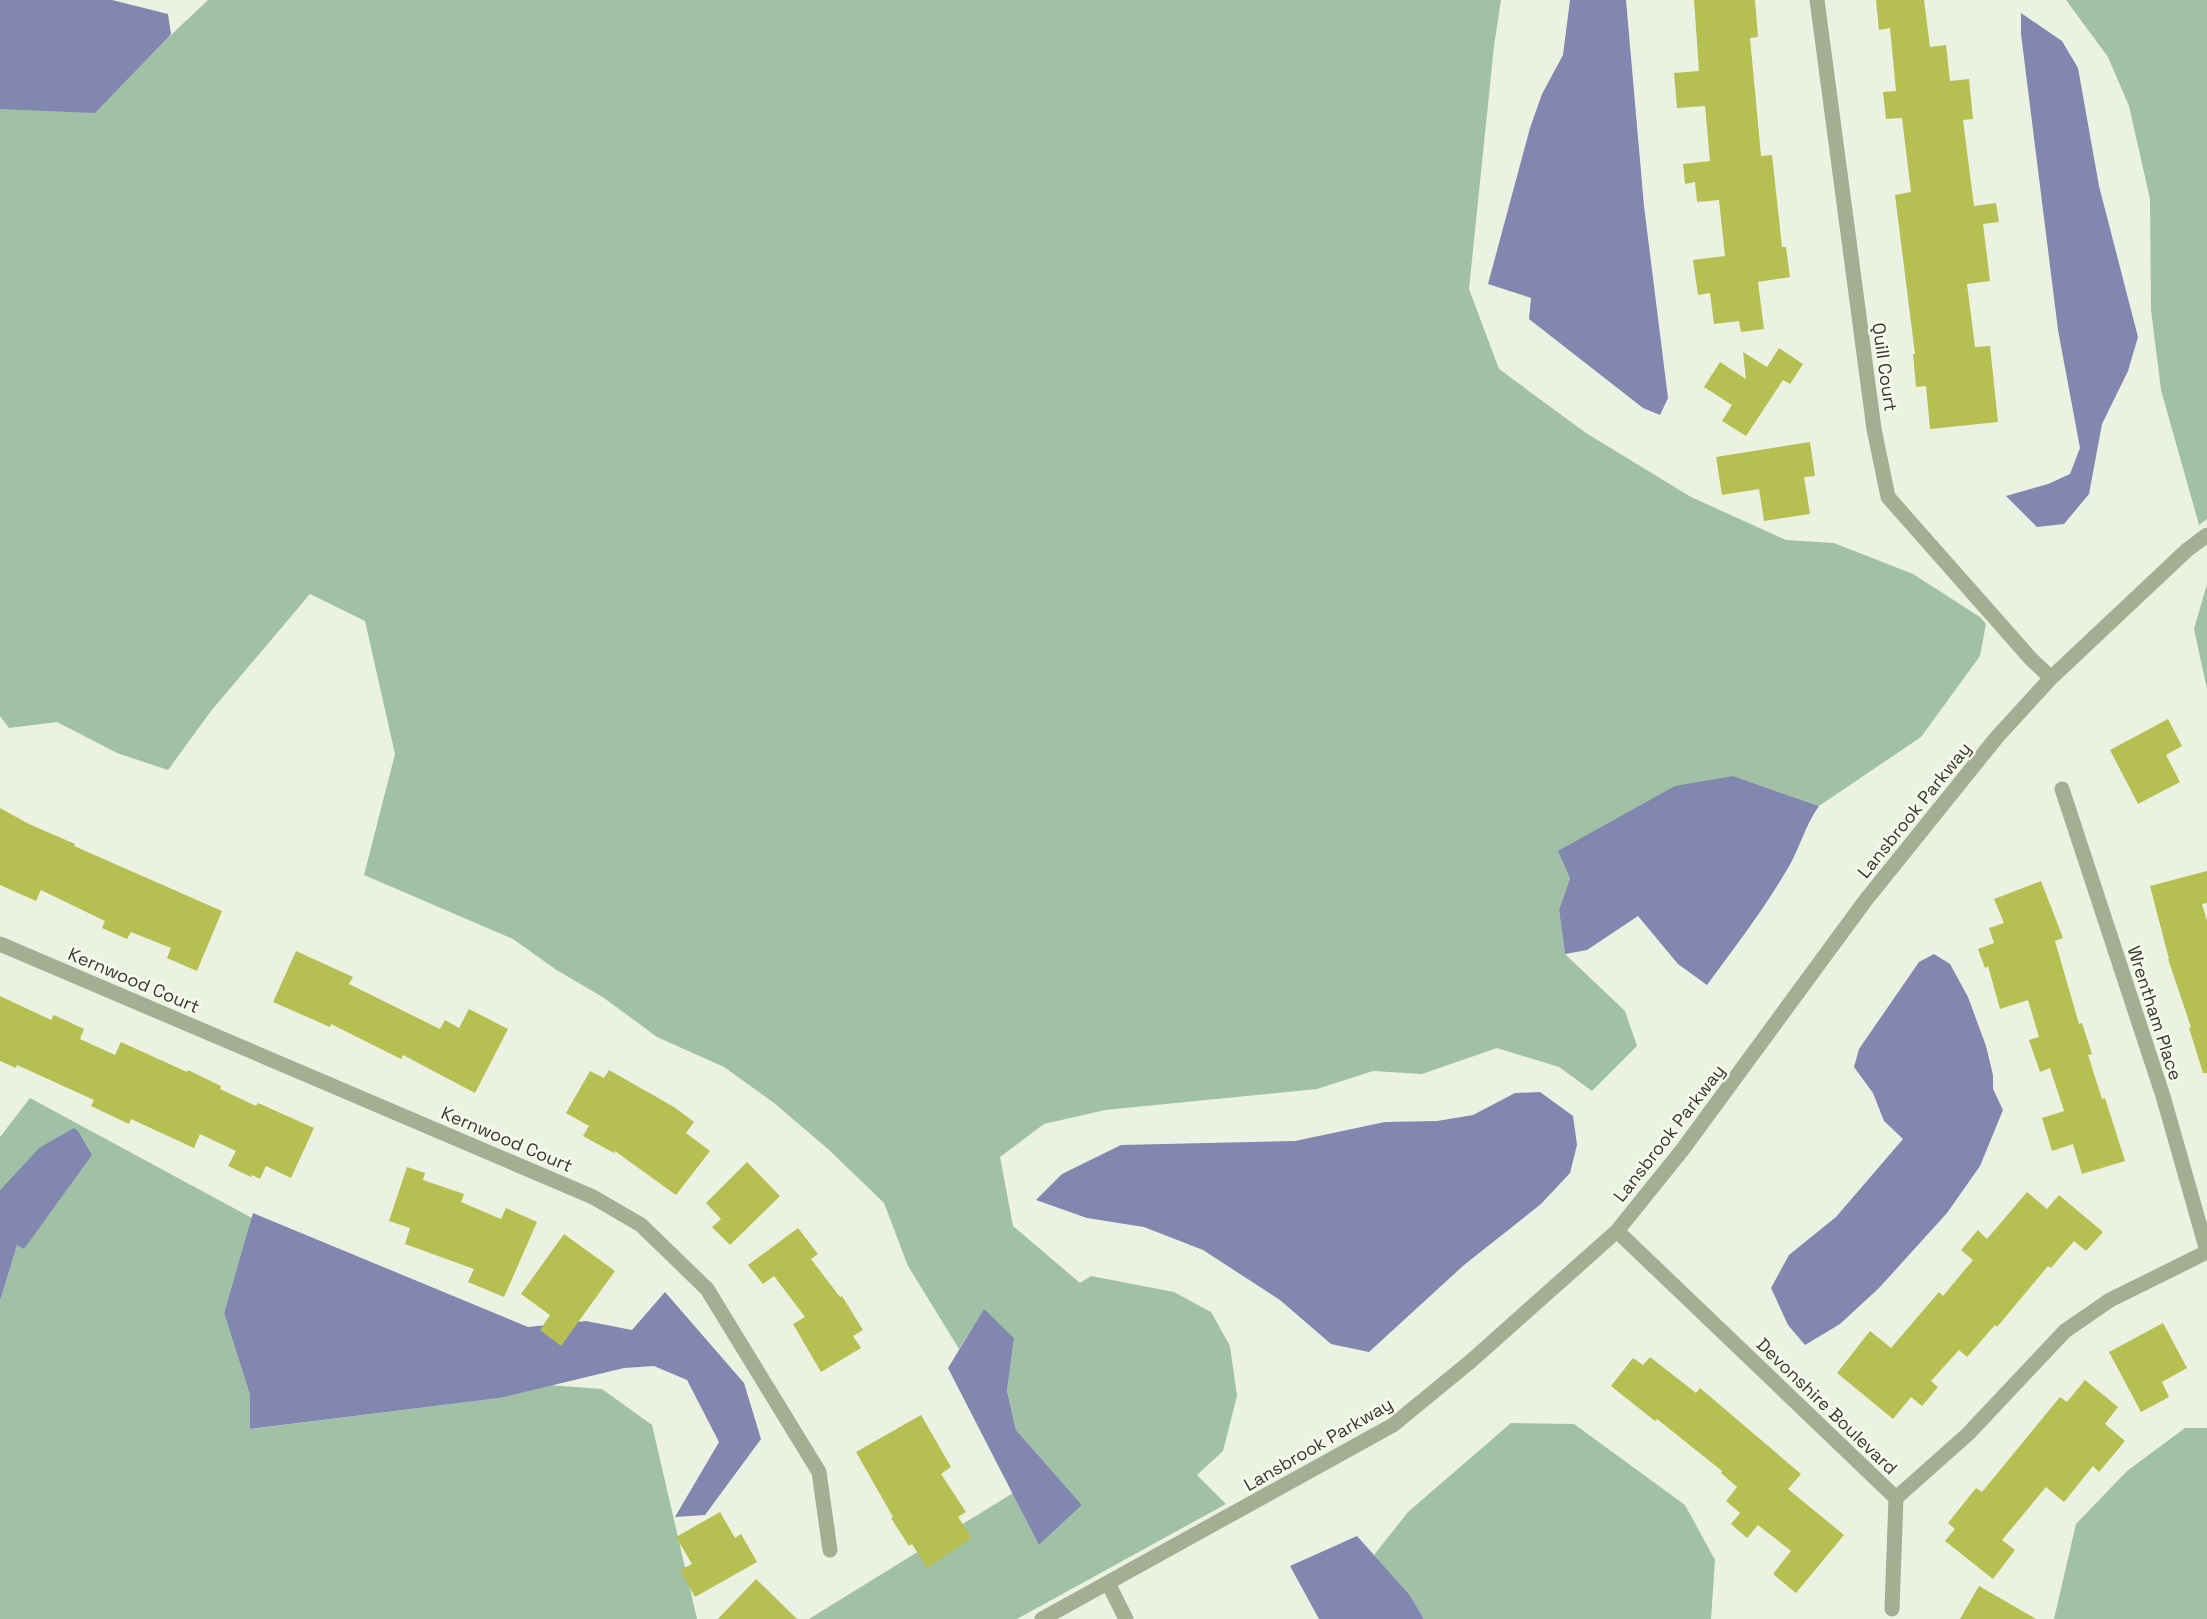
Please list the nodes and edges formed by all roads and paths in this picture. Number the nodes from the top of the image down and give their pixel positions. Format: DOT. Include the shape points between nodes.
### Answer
graph roads {
  1 [pos="1817,0"];
  2 [pos="2207,535"];
  3 [pos="2051,678"];
  4 [pos="2062,789"];
  5 [pos="0,944"];
  6 [pos="1616,1231"];
  7 [pos="2207,1252"];
  8 [pos="1896,1498"];
  9 [pos="830,1550"];
  10 [pos="1108,1583"];
  11 [pos="1892,1609"];
  12 [pos="1042,1619"];
  13 [pos="1126,1619"];
  1 -- 3 [label="street, Quill Court" via="1874,430 1888,497"];
  2 -- 3 [label="street, Lansbrook Parkway" via="2186,550"];
  3 -- 6 [label="street, Lansbrook Parkway" via="1997,737 1865,901 1683,1149"];
  4 -- 7 [label="street, Wrentham Place" via="2162,1096"];
  5 -- 9 [label="street, Kernwood Court" via="593,1197 641,1225 707,1289 819,1472"];
  6 -- 8 [label="street, Devonshire Boulevard"];
  6 -- 10 [label="street, Lansbrook Parkway" via="1471,1361 1393,1425"];
  7 -- 8 [label="street, Devonshire Boulevard" via="2110,1300 2065,1331 1968,1434"];
  8 -- 11 [label="street"];
  10 -- 12 [label="street, Lansbrook Parkway"];
  10 -- 13 [label="street"];
}
